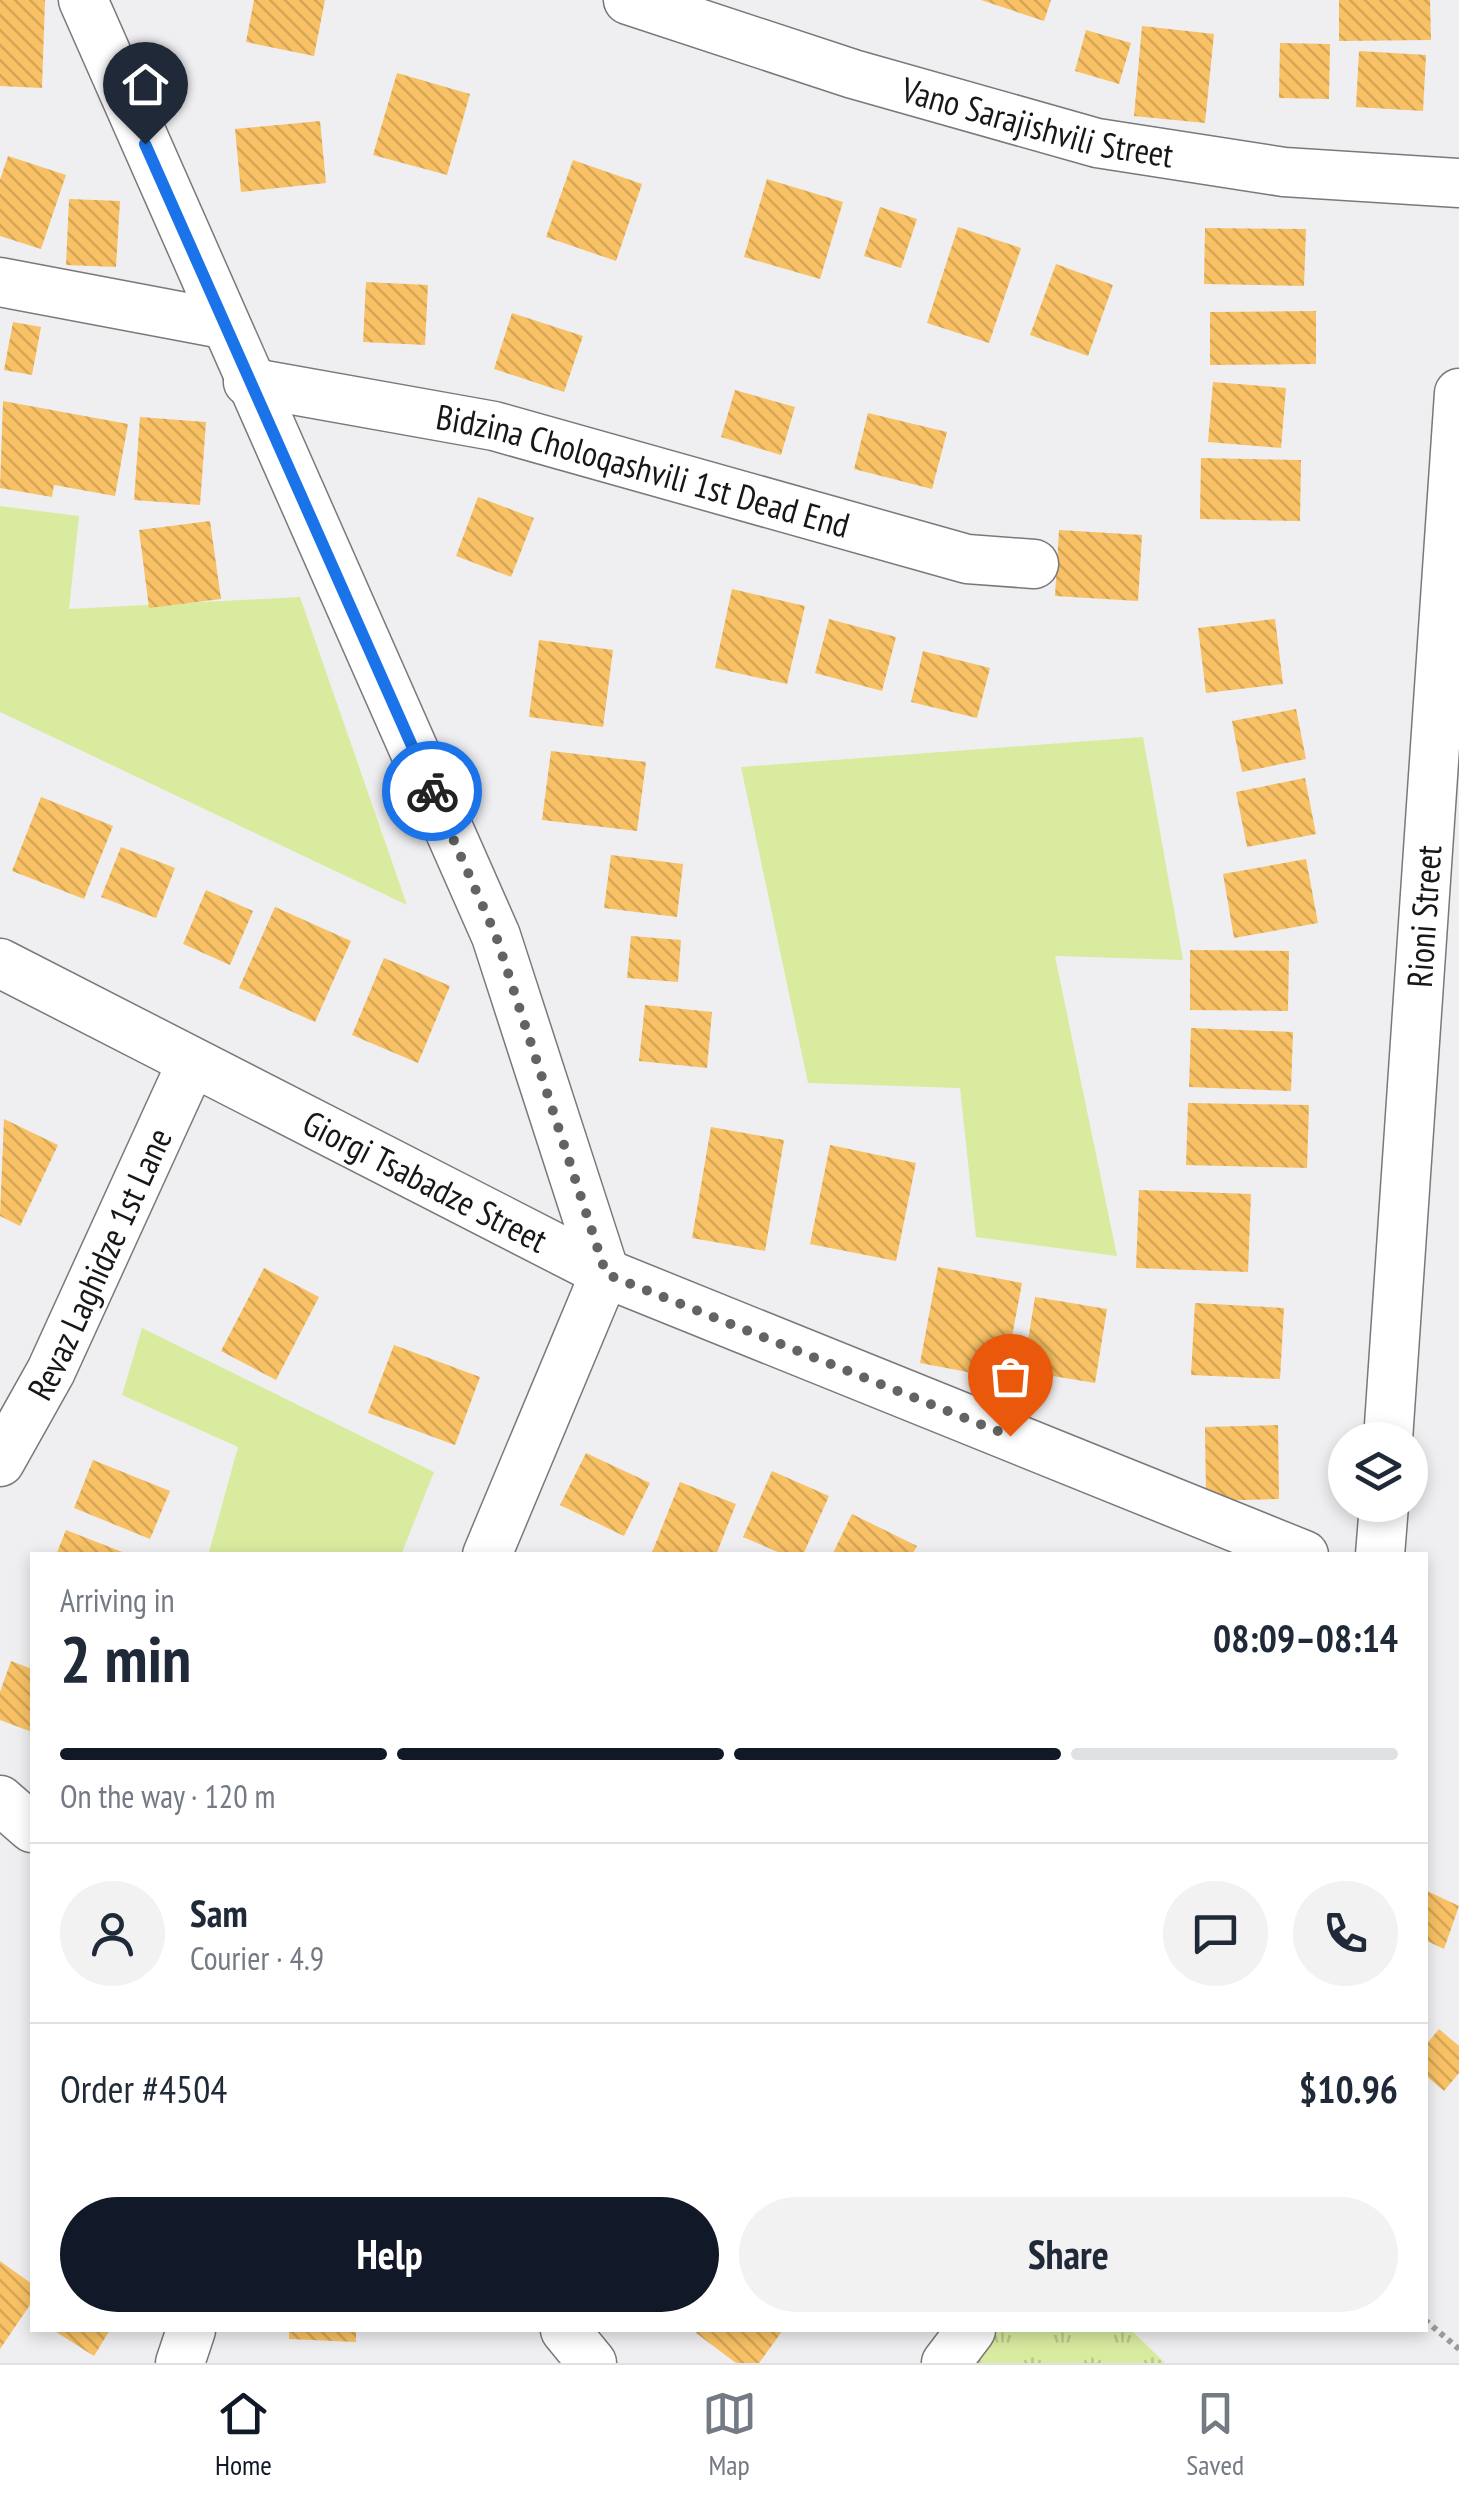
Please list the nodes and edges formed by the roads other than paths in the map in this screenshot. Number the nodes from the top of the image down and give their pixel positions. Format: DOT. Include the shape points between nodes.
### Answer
graph roads {
  1 [pos="83,0"];
  2 [pos="628,0"];
  3 [pos="1459,183"];
  4 [pos="0,282"];
  5 [pos="222,324"];
  6 [pos="248,382"];
  7 [pos="1459,394"];
  8 [pos="1034,564"];
  9 [pos="0,964"];
  10 [pos="192,1062"];
  11 [pos="606,1274"];
  12 [pos="1389,1422"];
  13 [pos="0,1462"];
  14 [pos="1383,1522"];
  15 [pos="488,1552"];
  16 [pos="1297,1552"];
  17 [pos="1380,1552"];
  18 [pos="0,1800"];
  19 [pos="30,1826"];
  20 [pos="189,2332"];
  21 [pos="567,2332"];
  22 [pos="969,2332"];
  23 [pos="180,2363"];
  24 [pos="592,2363"];
  25 [pos="946,2363"];
  1 -- 5 [label="street"];
  2 -- 3 [label="street, Vano Sarajishvili Street" via="853,74 1097,142 1284,172"];
  4 -- 5 [label="street"];
  5 -- 6 [label="street"];
  6 -- 8 [label="street, Bidzina Choloqashvili 1st Dead End" via="494,426 967,559"];
  6 -- 11 [label="street" via="496,936"];
  7 -- 12 [label="street, Rioni Street"];
  9 -- 10 [label="street, Giorgi Tsabadze Street"];
  10 -- 11 [label="street, Giorgi Tsabadze Street"];
  10 -- 13 [label="street, Revaz Laghidze 1st Lane" via="51,1371"];
  11 -- 15 [label="street"];
  11 -- 16 [label="street, Giorgi Tsabadze Street"];
  14 -- 17 [label="street"];
  18 -- 19 [label="street"];
  20 -- 23 [label="street"];
  21 -- 24 [label="street"];
  22 -- 25 [label="street"];
}
